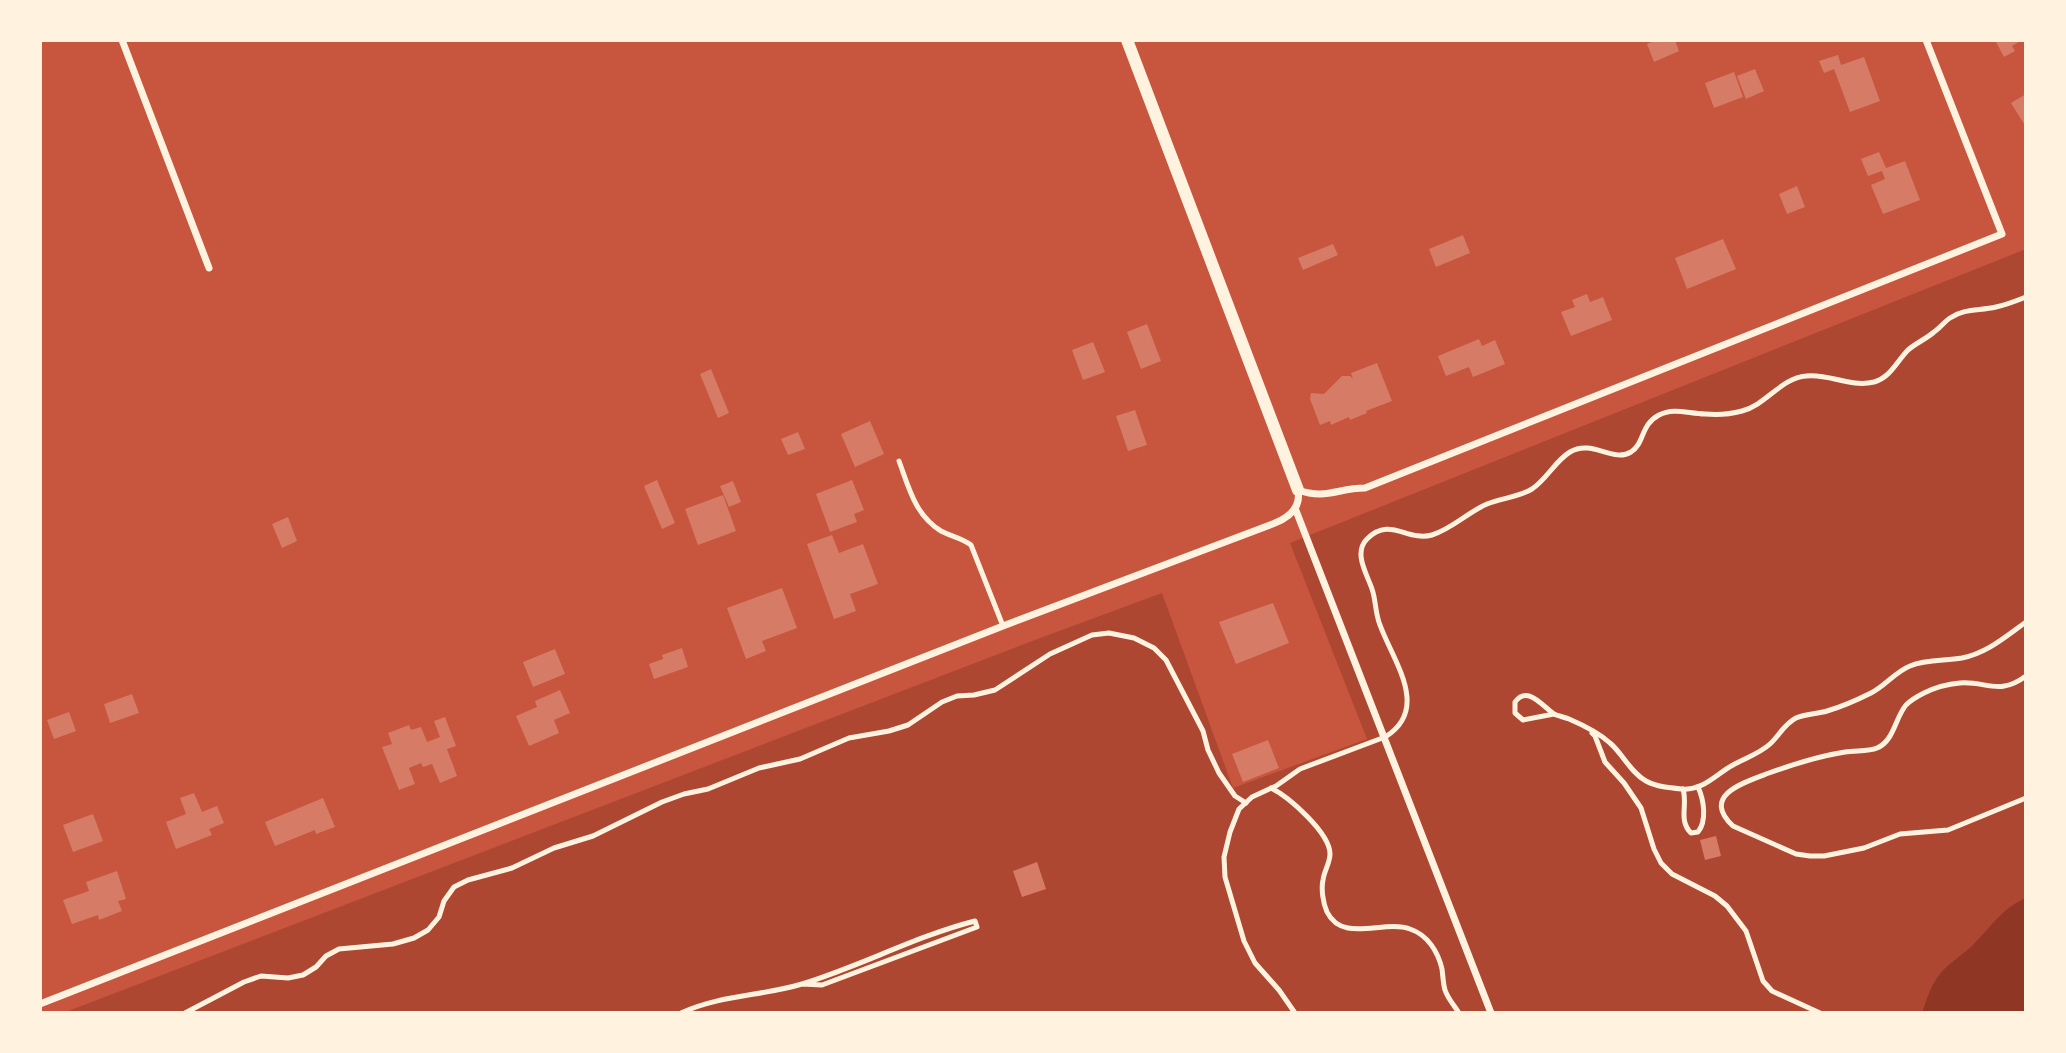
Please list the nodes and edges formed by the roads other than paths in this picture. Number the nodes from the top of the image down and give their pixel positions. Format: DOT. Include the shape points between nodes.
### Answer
graph roads {
  1 [pos="122,40"];
  2 [pos="1127,40"];
  3 [pos="1927,40"];
  4 [pos="209,268"];
  5 [pos="2026,298"];
  6 [pos="899,461"];
  7 [pos="1298,490"];
  8 [pos="1295,508"];
  9 [pos="2026,622"];
  10 [pos="1003,626"];
  11 [pos="2026,676"];
  12 [pos="1554,714"];
  13 [pos="1587,728"];
  14 [pos="1385,737"];
  15 [pos="1698,787"];
  16 [pos="1270,789"];
  17 [pos="1683,789"];
  18 [pos="2026,799"];
  19 [pos="1246,803"];
  20 [pos="802,984"];
  21 [pos="40,1004"];
  22 [pos="185,1013"];
  23 [pos="681,1013"];
  24 [pos="1295,1013"];
  25 [pos="1459,1013"];
  26 [pos="1491,1013"];
  27 [pos="1820,1013"];
  1 -- 4 [label="street"];
  2 -- 7 [label="street"];
  3 -- 7 [label="street" via="2002,234 1364,488 1329,495"];
  5 -- 14 [label="lane" via="1962,311 1906,352 1876,382 1803,376 1742,411 1659,414 1646,424 1630,453 1582,447 1570,452 1534,488 1486,505 1432,535 1415,537 1390,528 1379,531 1366,541 1363,565 1407,698 1406,714"];
  6 -- 10 [label="lane" via="921,515 947,535 971,545"];
  7 -- 8 [label="street"];
  8 -- 10 [label="street" via="1275,523"];
  8 -- 14 [label="street"];
  9 -- 15 [label="lane" via="1981,652 1910,666 1867,695 1796,718 1770,745"];
  10 -- 21 [label="street"];
  11 -- 18 [label="lane" via="1999,687 1959,683 1923,693 1907,703 1886,742 1876,748 1807,760 1748,779 1734,786 1721,808 1733,826 1810,856 1845,853 1900,835 1948,830"];
  12 -- 12 [label="lane" via="1523,720 1515,713 1515,702 1528,695"];
  12 -- 13 [label="lane"];
  13 -- 17 [label="lane" via="1609,742 1637,775 1661,786"];
  13 -- 27 [label="lane" via="1605,762 1640,808 1661,863 1672,874 1715,896 1733,913 1746,931 1763,981 1772,991"];
  14 -- 16 [label="lane" via="1300,769"];
  14 -- 26 [label="street"];
  15 -- 17 [label="lane"];
  15 -- 17 [label="lane" via="1704,819 1698,832 1691,833 1683,818"];
  16 -- 19 [label="lane"];
  16 -- 25 [label="lane" via="1305,813 1328,844 1323,898 1335,923 1347,929 1399,926 1427,938 1442,969 1449,999"];
  19 -- 22 [label="lane" via="1219,773 1166,660 1134,638 1092,635 1051,654 995,690 942,702 908,725 849,738 800,759 684,794 593,836 468,880 454,887 439,917 414,938 339,949 303,975 261,976"];
  19 -- 24 [label="lane" via="1230,832 1225,877 1255,963"];
  20 -- 20 [label="lane" via="842,979 966,933 977,928 975,921"];
  20 -- 23 [label="lane" via="699,1004"];
}
